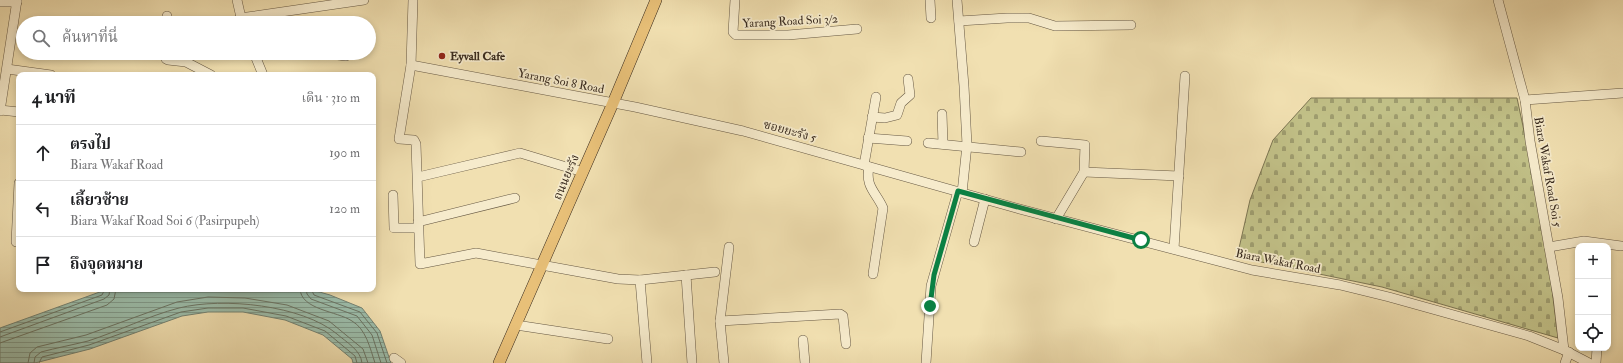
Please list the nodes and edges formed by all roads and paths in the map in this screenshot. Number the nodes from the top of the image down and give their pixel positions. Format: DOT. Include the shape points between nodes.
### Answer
graph roads {
  1 [pos="237,0"];
  2 [pos="364,0"];
  3 [pos="412,0"];
  4 [pos="656,0"];
  5 [pos="735,0"];
  6 [pos="930,0"];
  7 [pos="957,0"];
  8 [pos="1498,0"];
  9 [pos="17,1"];
  10 [pos="0,2"];
  11 [pos="332,2"];
  12 [pos="240,16"];
  13 [pos="261,16"];
  14 [pos="931,18"];
  15 [pos="959,21"];
  16 [pos="1131,25"];
  17 [pos="13,26"];
  18 [pos="16,26"];
  19 [pos="857,29"];
  20 [pos="168,60"];
  21 [pos="257,60"];
  22 [pos="411,65"];
  23 [pos="5,67"];
  24 [pos="34,72"];
  25 [pos="204,72"];
  26 [pos="262,72"];
  27 [pos="1185,76"];
  28 [pos="908,79"];
  29 [pos="1623,93"];
  30 [pos="876,97"];
  31 [pos="1525,100"];
  32 [pos="613,103"];
  33 [pos="0,107"];
  34 [pos="16,111"];
  35 [pos="942,114"];
  36 [pos="872,117"];
  37 [pos="868,138"];
  38 [pos="907,141"];
  39 [pos="1041,141"];
  40 [pos="928,144"];
  41 [pos="943,144"];
  42 [pos="967,146"];
  43 [pos="1021,152"];
  44 [pos="866,166"];
  45 [pos="583,172"];
  46 [pos="1084,172"];
  47 [pos="1179,176"];
  48 [pos="418,177"];
  49 [pos="960,192"];
  50 [pos="394,195"];
  51 [pos="515,198"];
  52 [pos="985,200"];
  53 [pos="1056,219"];
  54 [pos="418,225"];
  55 [pos="974,242"];
  56 [pos="1584,243"];
  57 [pos="1611,246"];
  58 [pos="1621,246"];
  59 [pos="729,247"];
  60 [pos="1550,247"];
  61 [pos="1174,249"];
  62 [pos="542,266"];
  63 [pos="715,272"];
  64 [pos="873,274"];
  65 [pos="686,275"];
  66 [pos="640,280"];
  67 [pos="720,321"];
  68 [pos="516,325"];
  69 [pos="608,338"];
  70 [pos="803,340"];
  71 [pos="846,344"];
  72 [pos="1566,351"];
  73 [pos="1597,351"];
  74 [pos="499,363"];
  75 [pos="647,363"];
  76 [pos="692,363"];
  77 [pos="724,363"];
  78 [pos="805,363"];
  79 [pos="926,363"];
  80 [pos="1565,363"];
  81 [pos="1589,363"];
  82 [pos="1596,363"];
  1 -- 12 [label="street"];
  2 -- 11 [label="street"];
  3 -- 22 [label="street"];
  4 -- 32 [label="main road, ถนนยะรัง"];
  5 -- 19 [label="street, Yarang Road Soi 3/2" via="733,32 736,36 788,36"];
  6 -- 14 [label="street"];
  7 -- 15 [label="street"];
  8 -- 31 [label="street, Biara Wakaf Road Soi 5"];
  9 -- 10 [label="street"];
  9 -- 17 [label="street"];
  11 -- 13 [label="street"];
  15 -- 16 [label="street" via="1029,18 1055,26"];
  15 -- 42 [label="street"];
  17 -- 18 [label="street"];
  17 -- 23 [label="street"];
  20 -- 25 [label="street" via="186,62"];
  21 -- 26 [label="street"];
  22 -- 32 [label="street, Yarang Soi 8 Road"];
  22 -- 48 [label="street" via="399,139 416,141"];
  23 -- 24 [label="street"];
  23 -- 33 [label="street"];
  27 -- 47 [label="street"];
  28 -- 36 [label="street" via="910,95 901,103 897,115 885,118"];
  29 -- 31 [label="street"];
  30 -- 36 [label="street"];
  31 -- 60 [label="street, Biara Wakaf Road Soi 5"];
  32 -- 44 [label="street, ซอยยะรัง 5" via="743,131"];
  32 -- 45 [label="main road, ถนนยะรัง"];
  33 -- 34 [label="street"];
  35 -- 41 [label="street"];
  36 -- 37 [label="street"];
  37 -- 38 [label="street"];
  37 -- 44 [label="street"];
  39 -- 46 [label="street" via="1085,144"];
  40 -- 41 [label="street"];
  41 -- 42 [label="street"];
  42 -- 43 [label="street"];
  42 -- 49 [label="street"];
  44 -- 49 [label="street, ซอยยะรัง 5"];
  44 -- 64 [label="street" via="869,182 883,208"];
  45 -- 48 [label="street" via="520,153"];
  45 -- 62 [label="main road, ถนนยะรัง"];
  46 -- 47 [label="street"];
  46 -- 53 [label="street"];
  47 -- 61 [label="street"];
  48 -- 54 [label="street"];
  49 -- 52 [label="street, Biara Wakaf Road"];
  49 -- 79 [label="street" via="931,286"];
  50 -- 54 [label="street" via="394,228"];
  51 -- 54 [label="street"];
  52 -- 53 [label="street, Biara Wakaf Road"];
  52 -- 55 [label="street"];
  53 -- 61 [label="street, Biara Wakaf Road"];
  54 -- 62 [label="street" via="420,264 476,253"];
  56 -- 60 [label="street"];
  57 -- 58 [label="street"];
  59 -- 67 [label="street"];
  60 -- 72 [label="street, Biara Wakaf Road Soi 5"];
  61 -- 72 [label="street, Biara Wakaf Road" via="1252,270 1389,297 1529,336"];
  62 -- 66 [label="street" via="618,279"];
  62 -- 68 [label="main road, ถนนยะรัง"];
  63 -- 65 [label="street"];
  65 -- 66 [label="street"];
  65 -- 76 [label="street"];
  66 -- 75 [label="street"];
  67 -- 71 [label="street" via="840,314 843,316"];
  67 -- 77 [label="street"];
  68 -- 69 [label="street"];
  68 -- 74 [label="main road, ถนนยะรัง"];
  70 -- 78 [label="street"];
  72 -- 80 [label="street"];
  72 -- 81 [label="street, Biara Wakaf Road"];
  73 -- 82 [label="street"];
}
